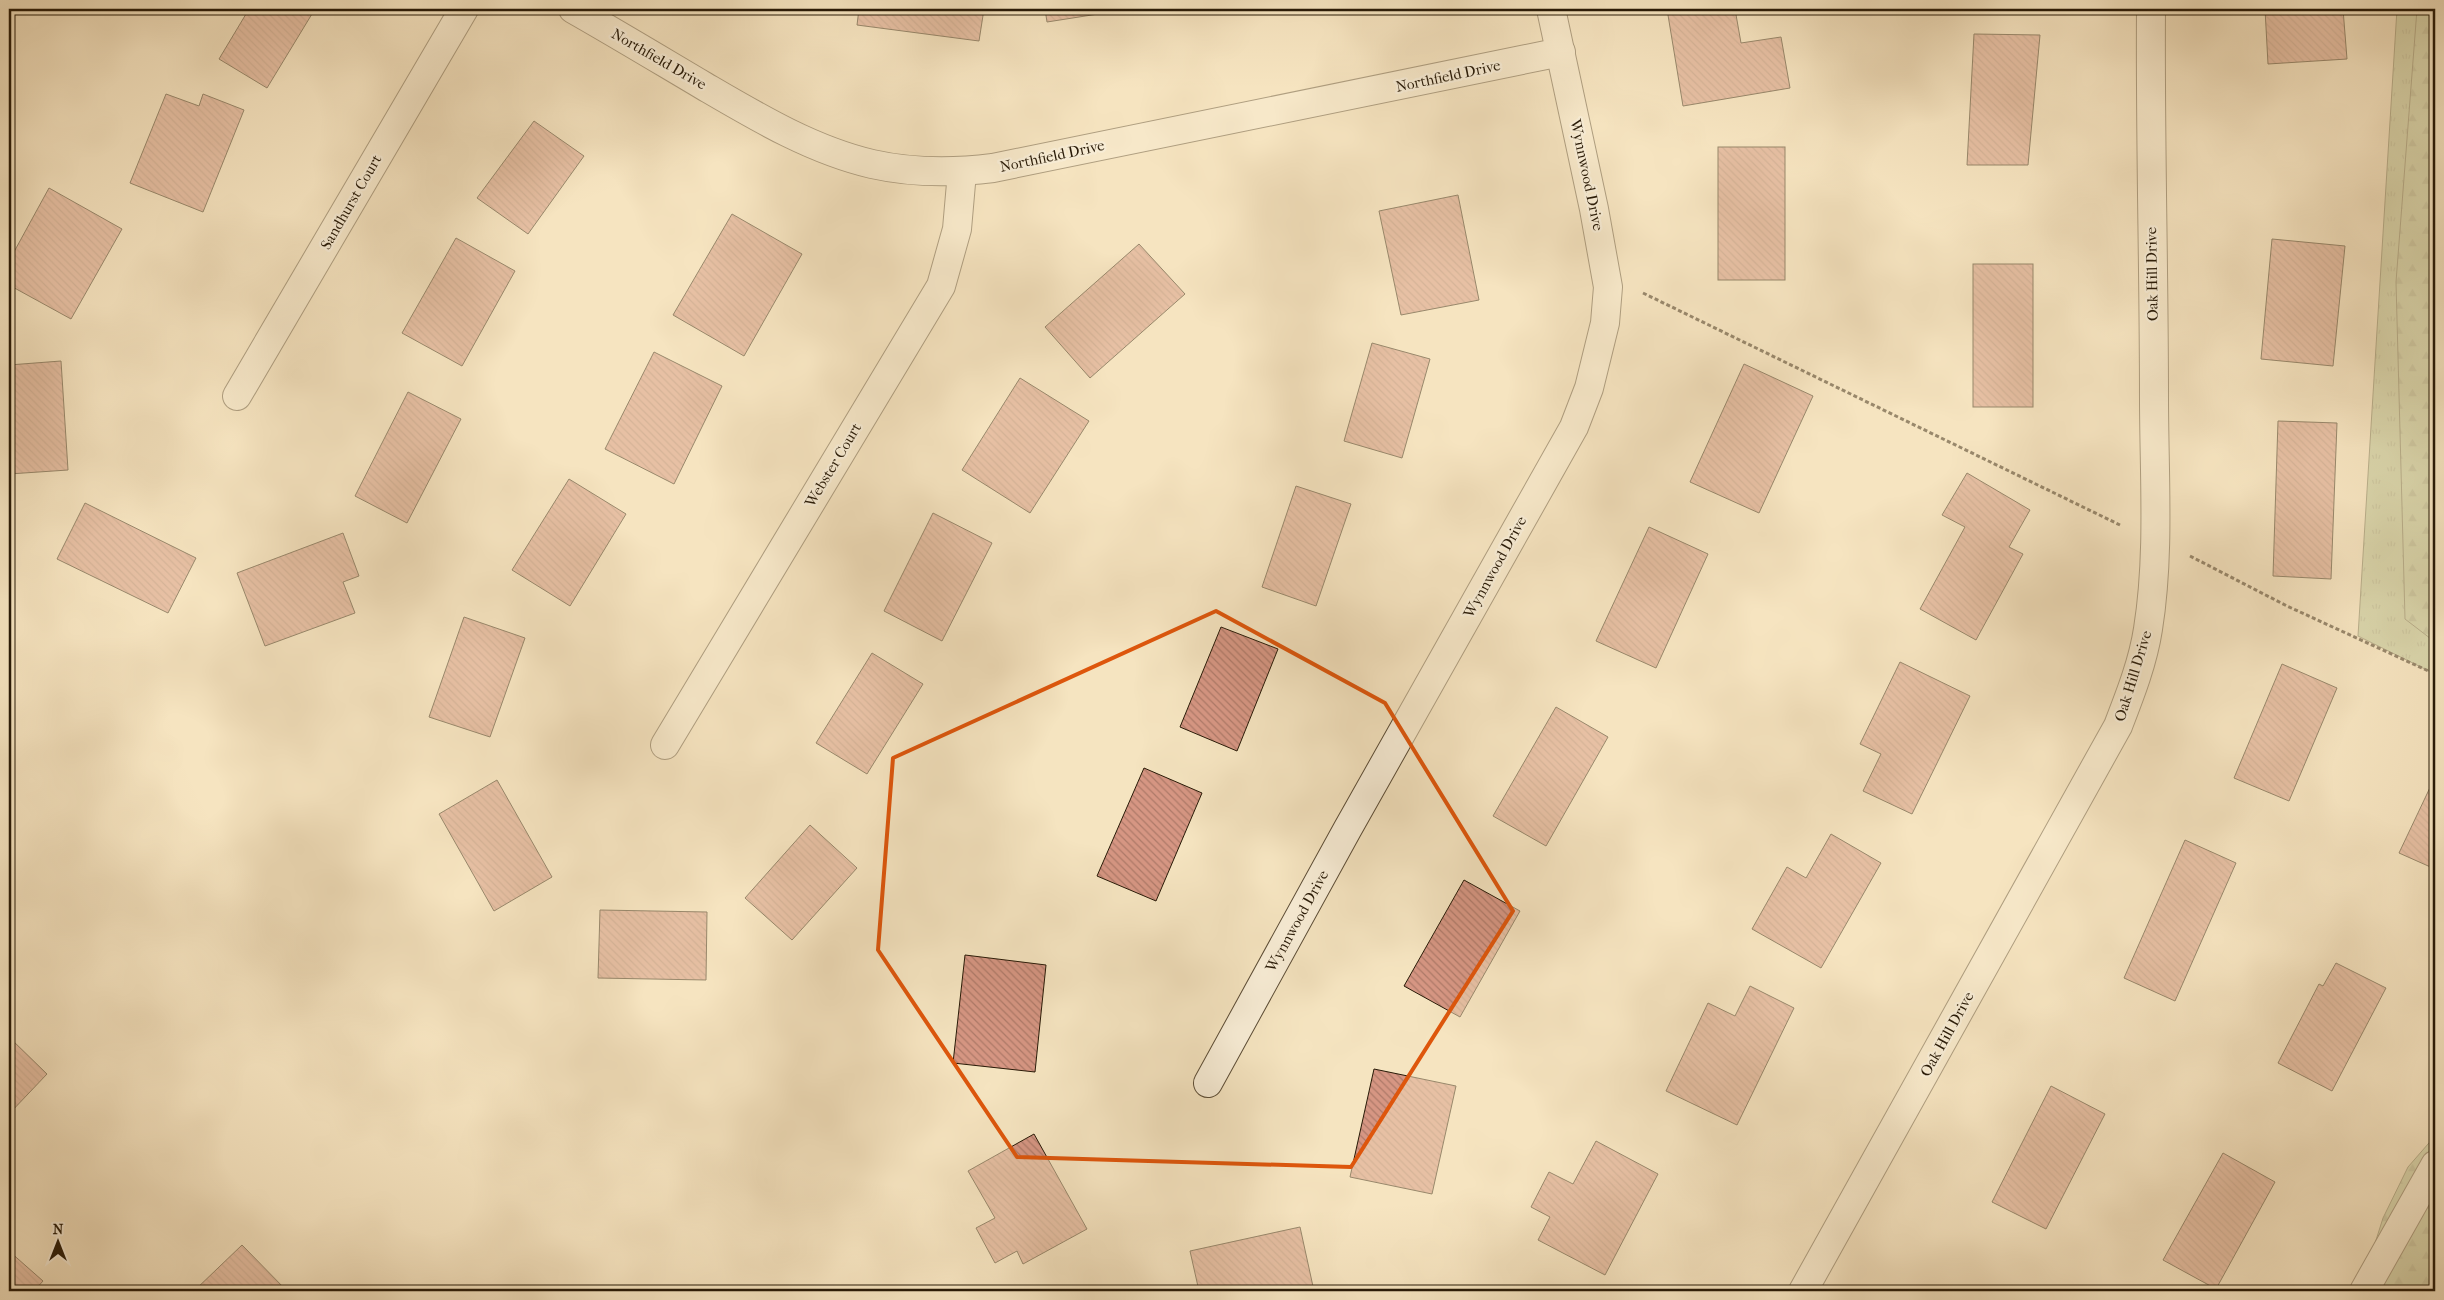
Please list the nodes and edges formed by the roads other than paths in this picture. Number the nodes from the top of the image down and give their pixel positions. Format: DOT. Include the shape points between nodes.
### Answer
graph roads {
  1 [pos="464,9"];
  2 [pos="573,9"];
  3 [pos="1551,9"];
  4 [pos="2151,9"];
  5 [pos="1561,52"];
  6 [pos="962,172"];
  7 [pos="238,396"];
  8 [pos="665,745"];
  9 [pos="1208,1083"];
  10 [pos="2435,1165"];
  11 [pos="1803,1291"];
  12 [pos="2364,1291"];
  1 -- 7 [label="street, Sandhurst Court"];
  2 -- 6 [label="street, Northfield Drive" via="738,106 816,146 872,164"];
  3 -- 5 [label="street, Wynnwood Drive"];
  4 -- 11 [label="street, Oak Hill Drive" via="2155,566 2148,630 2118,726"];
  5 -- 6 [label="street, Northfield Drive"];
  5 -- 9 [label="street, Wynnwood Drive" via="1608,287 1605,323 1589,388 1574,427"];
  6 -- 8 [label="street, Webster Court" via="957,229 940,286"];
  10 -- 12 [label="street"];
}
